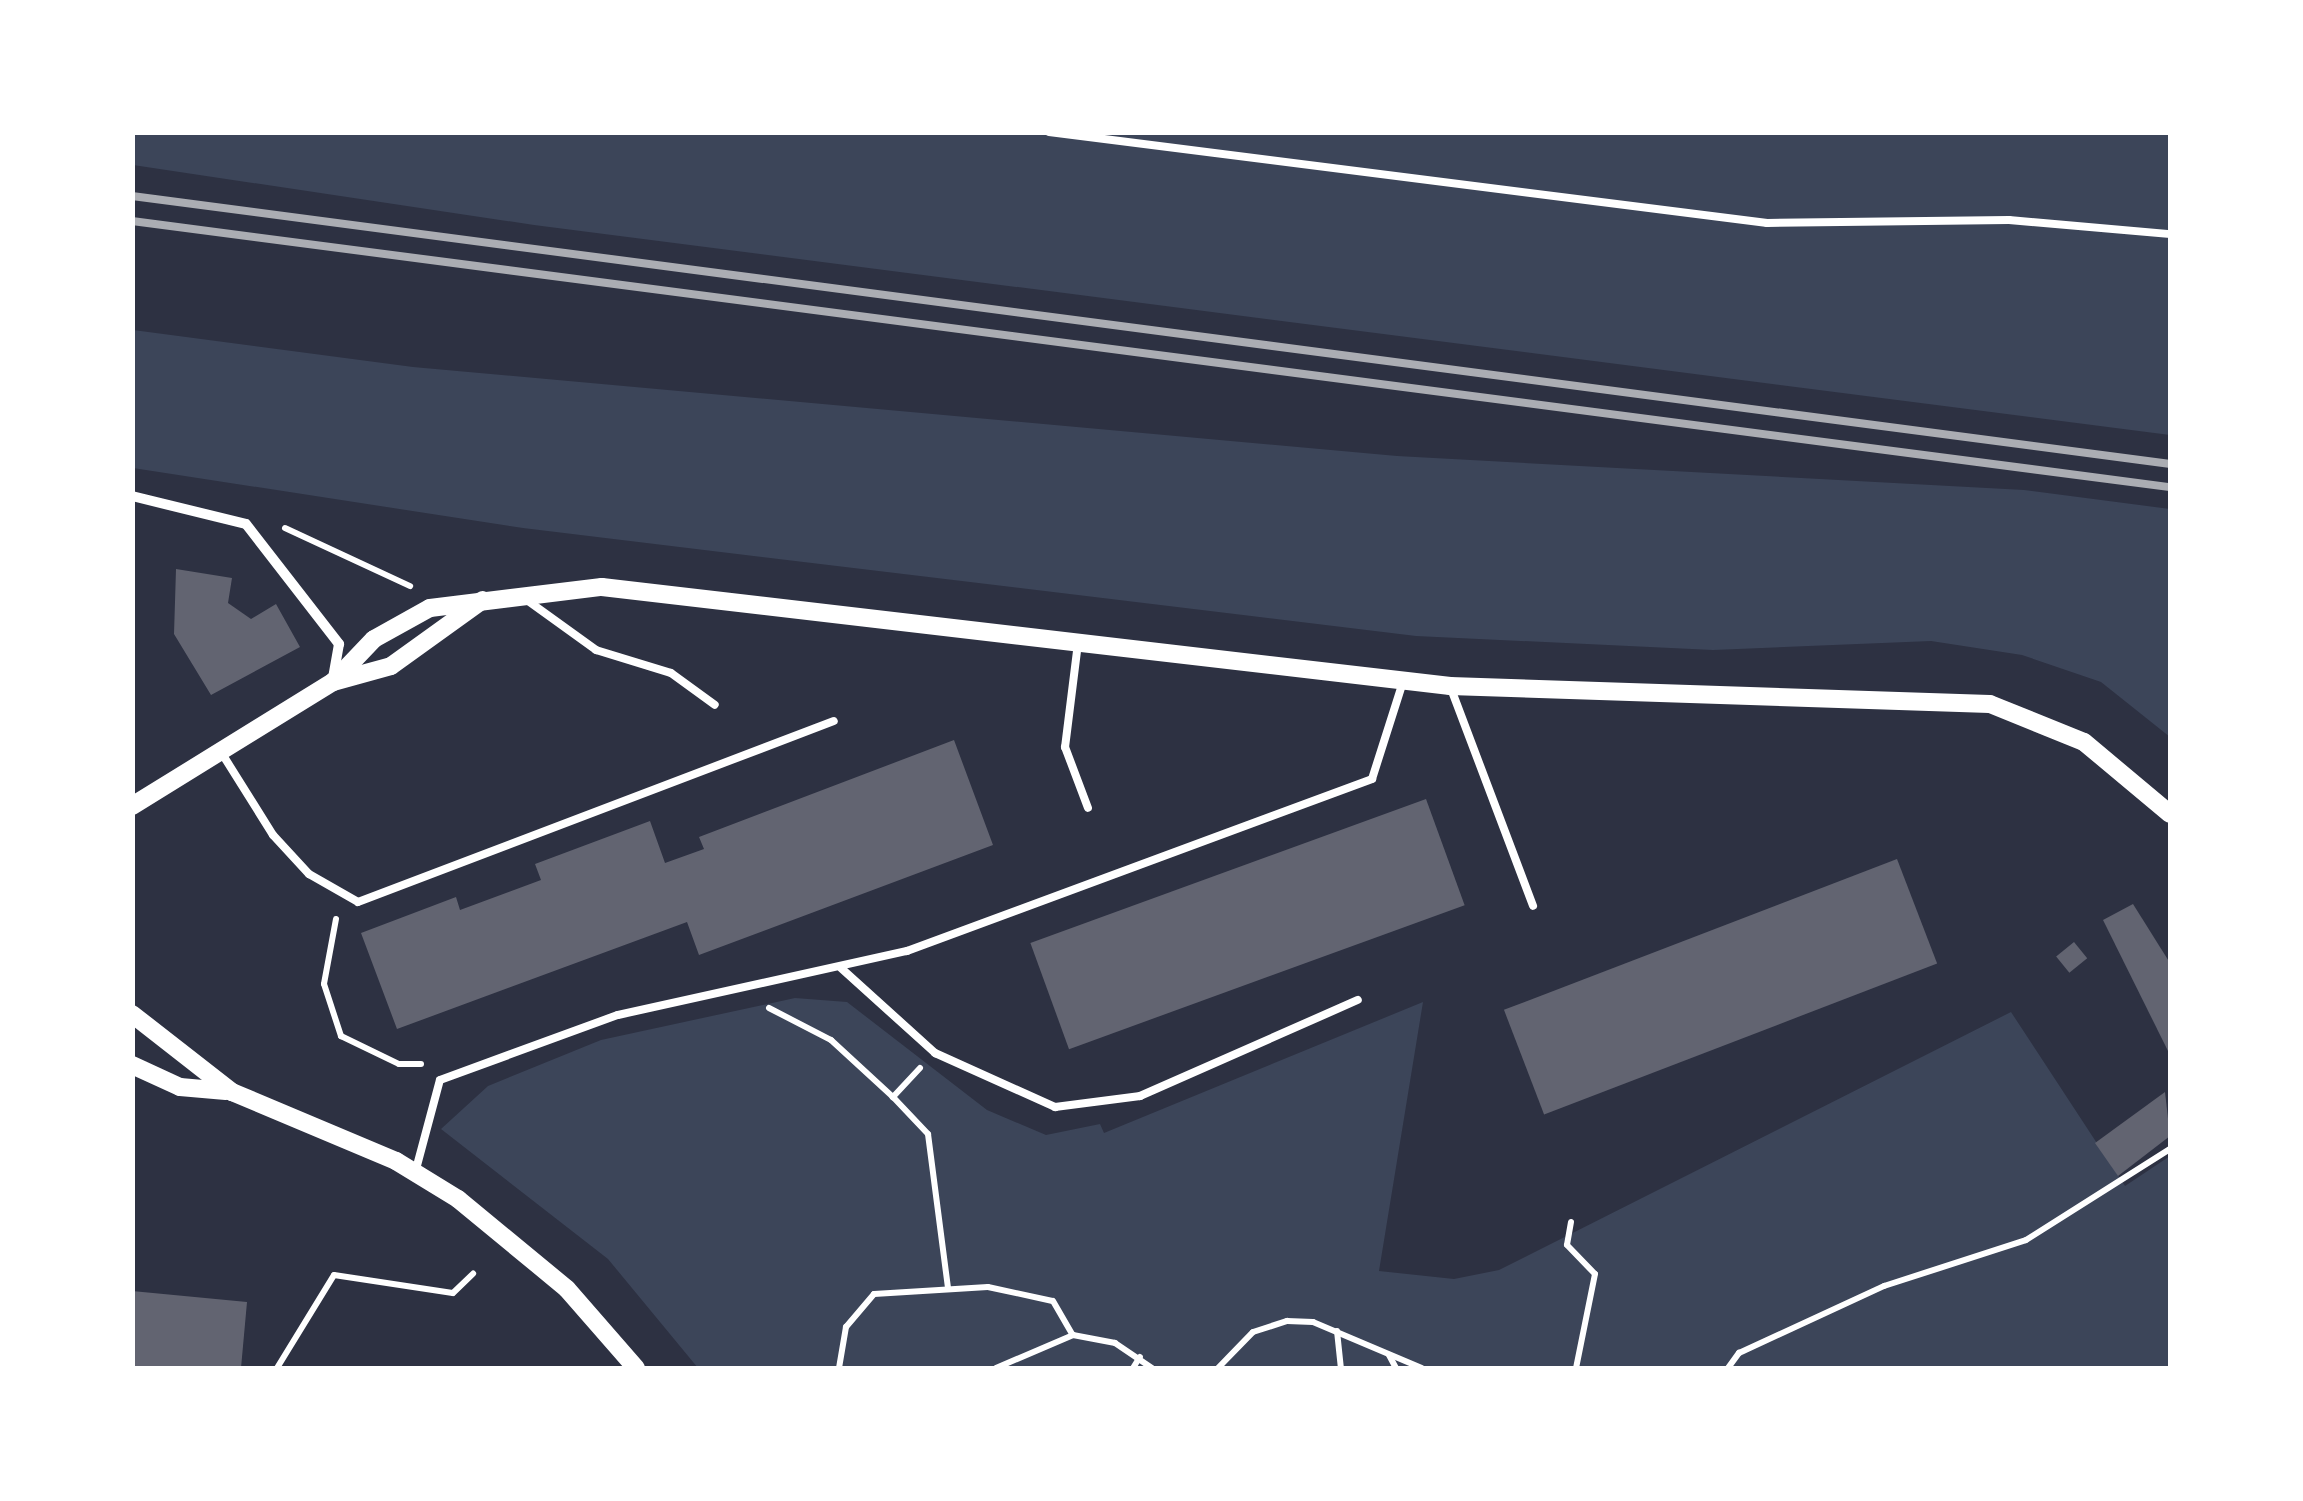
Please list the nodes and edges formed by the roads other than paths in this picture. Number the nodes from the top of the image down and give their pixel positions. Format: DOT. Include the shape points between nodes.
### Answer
graph roads {
  1 [pos="1048,132"];
  2 [pos="1145,132"];
  3 [pos="1142,143"];
  4 [pos="2170,234"];
  5 [pos="132,496"];
  6 [pos="516,592"];
  7 [pos="485,598"];
  8 [pos="1078,642"];
  9 [pos="333,682"];
  10 [pos="1403,682"];
  11 [pos="1450,686"];
  12 [pos="715,705"];
  13 [pos="834,720"];
  14 [pos="221,752"];
  15 [pos="132,806"];
  16 [pos="1088,808"];
  17 [pos="2170,814"];
  18 [pos="1533,906"];
  19 [pos="841,968"];
  20 [pos="1358,1000"];
  21 [pos="132,1014"];
  22 [pos="132,1065"];
  23 [pos="232,1092"];
  24 [pos="414,1173"];
  25 [pos="636,1368"];
  1 -- 3 [label="lane"];
  2 -- 3 [label="lane"];
  3 -- 4 [label="lane" via="1767,223 2009,220"];
  5 -- 9 [label="street" via="246,524 338,644"];
  6 -- 7 [label="street"];
  6 -- 8 [label="street" via="621,589"];
  6 -- 12 [label="lane" via="596,650 670,673"];
  7 -- 9 [label="street" via="390,666"];
  7 -- 9 [label="street" via="452,604 374,639"];
  8 -- 10 [label="street"];
  8 -- 16 [label="lane" via="1065,747"];
  9 -- 14 [label="street"];
  10 -- 11 [label="street"];
  10 -- 19 [label="lane" via="1372,778"];
  11 -- 17 [label="street" via="1990,704 2084,742"];
  11 -- 18 [label="lane"];
  13 -- 14 [label="lane" via="358,902 309,874 272,835"];
  14 -- 15 [label="street"];
  19 -- 20 [label="lane" via="935,1053 1055,1107 1140,1096"];
  19 -- 24 [label="lane" via="618,1015 440,1080"];
  21 -- 23 [label="street"];
  22 -- 23 [label="street" via="180,1087"];
  23 -- 24 [label="street"];
  24 -- 25 [label="street" via="516,1244"];
}
